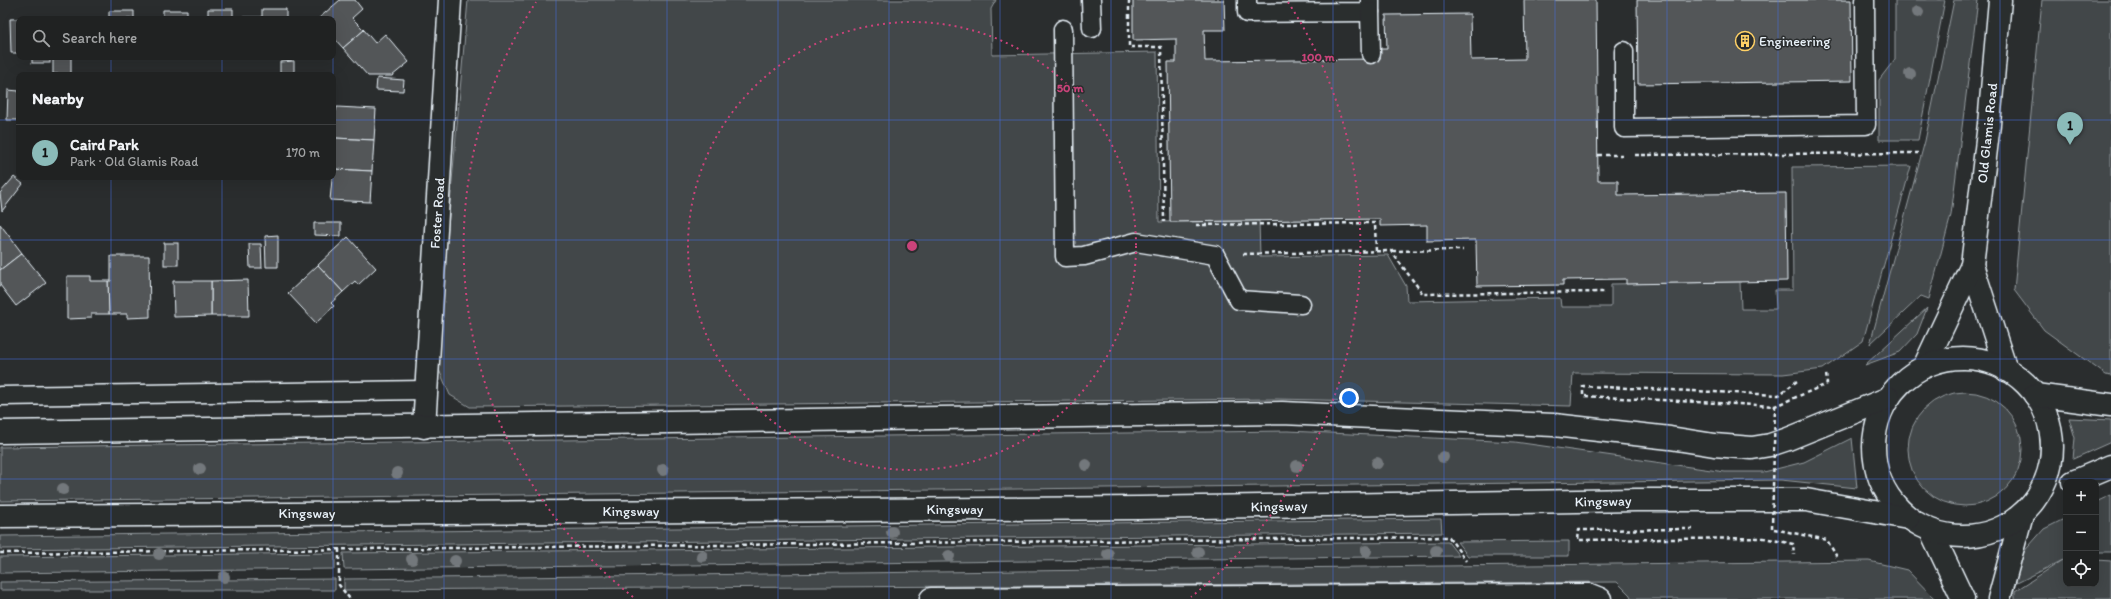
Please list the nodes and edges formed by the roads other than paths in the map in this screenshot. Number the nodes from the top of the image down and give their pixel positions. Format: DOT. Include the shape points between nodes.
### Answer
graph roads {
  1 [pos="450,0"];
  2 [pos="1091,0"];
  3 [pos="1247,0"];
  4 [pos="1865,0"];
  5 [pos="2000,0"];
  6 [pos="1370,6"];
  7 [pos="1092,28"];
  8 [pos="1063,29"];
  9 [pos="1624,51"];
  10 [pos="1371,54"];
  11 [pos="1972,265"];
  12 [pos="1301,304"];
  13 [pos="1924,367"];
  14 [pos="2006,370"];
  15 [pos="426,390"];
  16 [pos="2035,395"];
  17 [pos="0,396"];
  18 [pos="1889,398"];
  19 [pos="2111,405"];
  20 [pos="424,427"];
  21 [pos="0,432"];
  22 [pos="2111,466"];
  23 [pos="2080,479"];
  24 [pos="2063,486"];
  25 [pos="2037,498"];
  26 [pos="2022,514"];
  27 [pos="0,516"];
  28 [pos="1908,518"];
  29 [pos="1931,531"];
  30 [pos="931,599"];
  31 [pos="1600,599"];
  32 [pos="1963,599"];
  33 [pos="1999,599"];
  1 -- 15 [label="main road, Foster Road"];
  2 -- 7 [label="lane"];
  3 -- 6 [label="lane" via="1247,13"];
  4 -- 9 [label="lane" via="1866,125 1624,128"];
  5 -- 11 [label="main road, Old Glamis Road" via="1989,124"];
  6 -- 10 [label="lane"];
  8 -- 12 [label="lane" via="1065,257 1084,256 1136,242 1215,255 1239,300"];
  11 -- 13 [label="main road, Old Glamis Road"];
  11 -- 14 [label="main road, Old Glamis Road"];
  13 -- 14 [label="main road" via="1951,359 1980,360"];
  13 -- 18 [label="main road" via="1905,380"];
  14 -- 16 [label="main road" via="2022,381"];
  15 -- 17 [label="lane"];
  15 -- 20 [label="main road, Foster Road"];
  16 -- 19 [label="main road"];
  16 -- 25 [label="main road" via="2047,419 2052,446 2048,473"];
  18 -- 20 [label="main road" via="1788,439 1752,448 1554,425 1282,413"];
  18 -- 28 [label="main road" via="1877,422 1874,448 1878,474 1890,498"];
  20 -- 21 [label="main road"];
  22 -- 23 [label="main road"];
  24 -- 25 [label="main road"];
  25 -- 26 [label="main road"];
  26 -- 29 [label="main road" via="2002,527 1979,535 1954,536"];
  26 -- 33 [label="main road"];
  27 -- 28 [label="main road, Kingsway" via="1139,508 1806,500"];
  28 -- 29 [label="main road"];
  29 -- 32 [label="main road"];
  30 -- 31 [label="main road" via="1582,595"];
}
